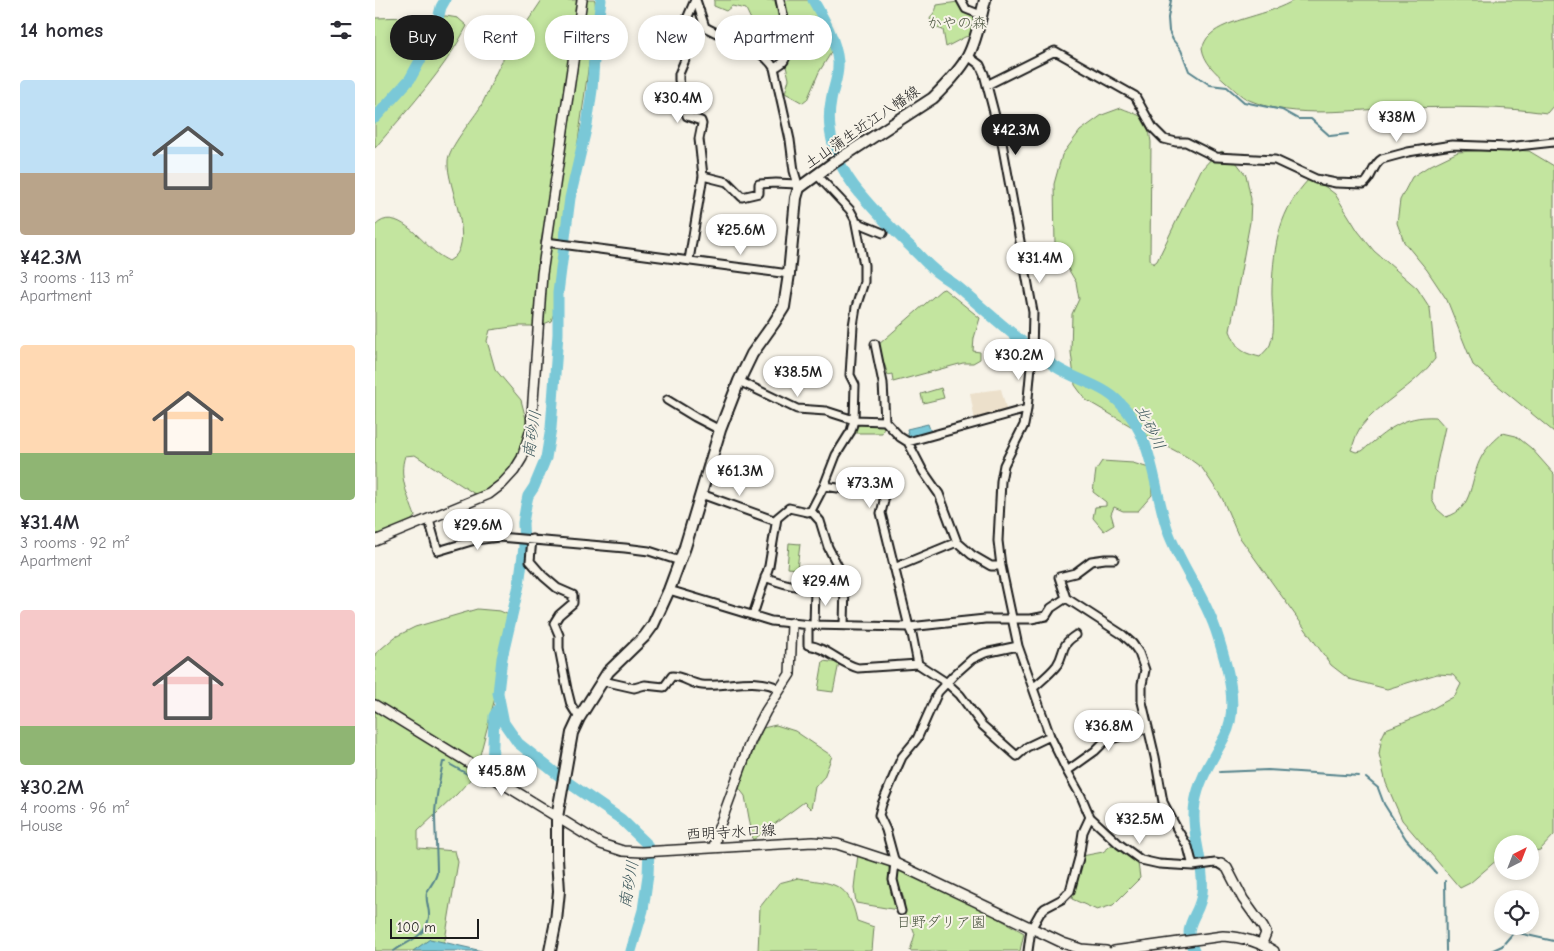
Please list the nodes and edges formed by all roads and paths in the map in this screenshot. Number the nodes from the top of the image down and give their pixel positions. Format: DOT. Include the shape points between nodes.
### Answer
graph roads {
  1 [pos="582,0"];
  2 [pos="696,0"];
  3 [pos="781,0"];
  4 [pos="961,0"];
  5 [pos="985,0"];
  6 [pos="981,15"];
  7 [pos="968,56"];
  8 [pos="774,68"];
  9 [pos="987,85"];
  10 [pos="1554,142"];
  11 [pos="817,175"];
  12 [pos="703,176"];
  13 [pos="798,186"];
  14 [pos="856,222"];
  15 [pos="883,233"];
  16 [pos="546,242"];
  17 [pos="689,260"];
  18 [pos="789,274"];
  19 [pos="875,344"];
  20 [pos="739,380"];
  21 [pos="667,400"];
  22 [pos="1027,409"];
  23 [pos="854,420"];
  24 [pos="885,421"];
  25 [pos="720,430"];
  26 [pos="908,442"];
  27 [pos="824,486"];
  28 [pos="701,494"];
  29 [pos="811,511"];
  30 [pos="429,520"];
  31 [pos="775,521"];
  32 [pos="531,539"];
  33 [pos="375,541"];
  34 [pos="957,542"];
  35 [pos="1114,559"];
  36 [pos="679,561"];
  37 [pos="1001,566"];
  38 [pos="894,568"];
  39 [pos="765,577"];
  40 [pos="815,589"];
  41 [pos="669,590"];
  42 [pos="845,590"];
  43 [pos="1065,598"];
  44 [pos="753,615"];
  45 [pos="1013,619"];
  46 [pos="792,623"];
  47 [pos="811,625"];
  48 [pos="844,625"];
  49 [pos="909,627"];
  50 [pos="1076,635"];
  51 [pos="1018,646"];
  52 [pos="918,664"];
  53 [pos="603,681"];
  54 [pos="947,683"];
  55 [pos="1033,688"];
  56 [pos="780,689"];
  57 [pos="375,705"];
  58 [pos="579,718"];
  59 [pos="1148,728"];
  60 [pos="1050,736"];
  61 [pos="1067,771"];
  62 [pos="557,817"];
  63 [pos="1090,818"];
  64 [pos="714,847"];
  65 [pos="895,862"];
  66 [pos="1221,864"];
  67 [pos="1194,866"];
  68 [pos="901,911"];
  69 [pos="1031,929"];
  70 [pos="1263,944"];
  71 [pos="550,951"];
  72 [pos="1028,951"];
  73 [pos="1106,951"];
  74 [pos="1114,951"];
  75 [pos="1274,951"];
  1 -- 16 [label="street"];
  2 -- 8 [label="street" via="705,27 745,45"];
  2 -- 12 [label="street" via="686,21 690,48 679,80 687,116 703,124 699,139"];
  3 -- 8 [label="street" via="786,56"];
  4 -- 6 [label="street" via="966,8"];
  5 -- 6 [label="main road, 土山蒲生近江八幡線"];
  6 -- 7 [label="main road, 土山蒲生近江八幡線"];
  7 -- 9 [label="street" via="980,65"];
  7 -- 11 [label="main road, 土山蒲生近江八幡線" via="933,98"];
  8 -- 13 [label="street"];
  9 -- 10 [label="street" via="1055,51 1135,96 1153,128 1164,139 1186,142 1215,157 1275,160 1316,179 1336,182 1364,184 1379,160 1432,148"];
  9 -- 22 [label="street" via="1002,144 1033,312"];
  11 -- 13 [label="main road, 土山蒲生近江八幡線"];
  11 -- 14 [label="street" via="850,210"];
  12 -- 13 [label="street" via="727,182 742,197 759,193 759,184"];
  12 -- 17 [label="street"];
  13 -- 18 [label="main road, 土山蒲生近江八幡線"];
  14 -- 15 [label="street"];
  14 -- 23 [label="street" via="864,282 853,326 850,375 855,385"];
  16 -- 17 [label="street"];
  16 -- 30 [label="street" via="531,429 521,458 514,471 489,494"];
  17 -- 18 [label="street"];
  18 -- 20 [label="main road, 土山蒲生近江八幡線" via="784,307 752,354"];
  19 -- 24 [label="street" via="883,383"];
  20 -- 23 [label="street" via="790,407"];
  20 -- 25 [label="main road, 土山蒲生近江八幡線"];
  21 -- 25 [label="street"];
  22 -- 26 [label="street"];
  22 -- 37 [label="street" via="1024,426 1001,481 998,541"];
  23 -- 24 [label="street"];
  23 -- 27 [label="street"];
  24 -- 26 [label="street"];
  25 -- 28 [label="main road, 土山蒲生近江八幡線"];
  26 -- 34 [label="street" via="939,494"];
  27 -- 29 [label="street"];
  27 -- 38 [label="street" via="859,491 882,490 881,513"];
  28 -- 31 [label="street"];
  28 -- 36 [label="main road, 土山蒲生近江八幡線"];
  29 -- 31 [label="street" via="789,508"];
  29 -- 42 [label="street" via="822,525 843,576"];
  30 -- 32 [label="street" via="438,551 475,540 499,537"];
  30 -- 33 [label="street"];
  31 -- 39 [label="street"];
  32 -- 36 [label="street" via="625,548"];
  32 -- 58 [label="street" via="530,561 557,588 573,594 573,603 554,623 571,705"];
  34 -- 37 [label="street" via="991,566"];
  34 -- 38 [label="street"];
  35 -- 43 [label="street" via="1091,561 1075,573 1059,577"];
  36 -- 41 [label="main road, 土山蒲生近江八幡線"];
  37 -- 45 [label="street"];
  38 -- 49 [label="street"];
  39 -- 40 [label="street" via="784,585"];
  39 -- 44 [label="street"];
  40 -- 42 [label="street"];
  40 -- 47 [label="street"];
  41 -- 44 [label="street"];
  41 -- 53 [label="main road, 土山蒲生近江八幡線" via="649,630"];
  42 -- 48 [label="street"];
  43 -- 45 [label="street" via="1046,616"];
  43 -- 59 [label="street" via="1133,643 1145,670 1142,702"];
  44 -- 46 [label="street"];
  45 -- 49 [label="street"];
  45 -- 51 [label="street"];
  46 -- 47 [label="street"];
  46 -- 56 [label="street" via="790,674"];
  47 -- 48 [label="street"];
  47 -- 52 [label="street" via="808,645 825,650 850,666"];
  48 -- 49 [label="street"];
  49 -- 52 [label="street"];
  50 -- 55 [label="street" via="1065,644 1055,668"];
  51 -- 54 [label="street" via="972,659"];
  51 -- 55 [label="street"];
  52 -- 54 [label="street"];
  53 -- 56 [label="street" via="634,688 645,685 664,687 672,676 677,676 692,684 720,686 738,682 773,685"];
  53 -- 58 [label="main road, 土山蒲生近江八幡線"];
  54 -- 60 [label="street" via="960,694 982,725 1017,756"];
  54 -- 65 [label="street" via="938,692 917,739 902,757 882,804 879,815"];
  55 -- 60 [label="street"];
  56 -- 64 [label="street" via="743,759"];
  57 -- 62 [label="street, 西明寺水口線"];
  58 -- 62 [label="main road, 土山蒲生近江八幡線" via="572,733"];
  59 -- 61 [label="street" via="1105,741"];
  59 -- 67 [label="street" via="1163,802 1188,847"];
  60 -- 61 [label="street"];
  61 -- 63 [label="street"];
  62 -- 64 [label="street, 西明寺水口線" via="601,844 623,851"];
  62 -- 71 [label="main road, 土山蒲生近江八幡線" via="559,891"];
  63 -- 67 [label="street" via="1141,860"];
  63 -- 69 [label="street" via="1083,832 1070,891 1063,899 1045,908"];
  64 -- 65 [label="street, 西明寺水口線" via="813,842 837,844"];
  65 -- 68 [label="street" via="893,880"];
  65 -- 69 [label="street, 西明寺水口線"];
  66 -- 67 [label="street"];
  66 -- 70 [label="street" via="1227,868 1263,927 1266,933"];
  69 -- 72 [label="street"];
  69 -- 73 [label="street, 西明寺水口線" via="1063,944"];
  70 -- 74 [label="street" via="1238,937 1199,938"];
  70 -- 75 [label="street"];
}
